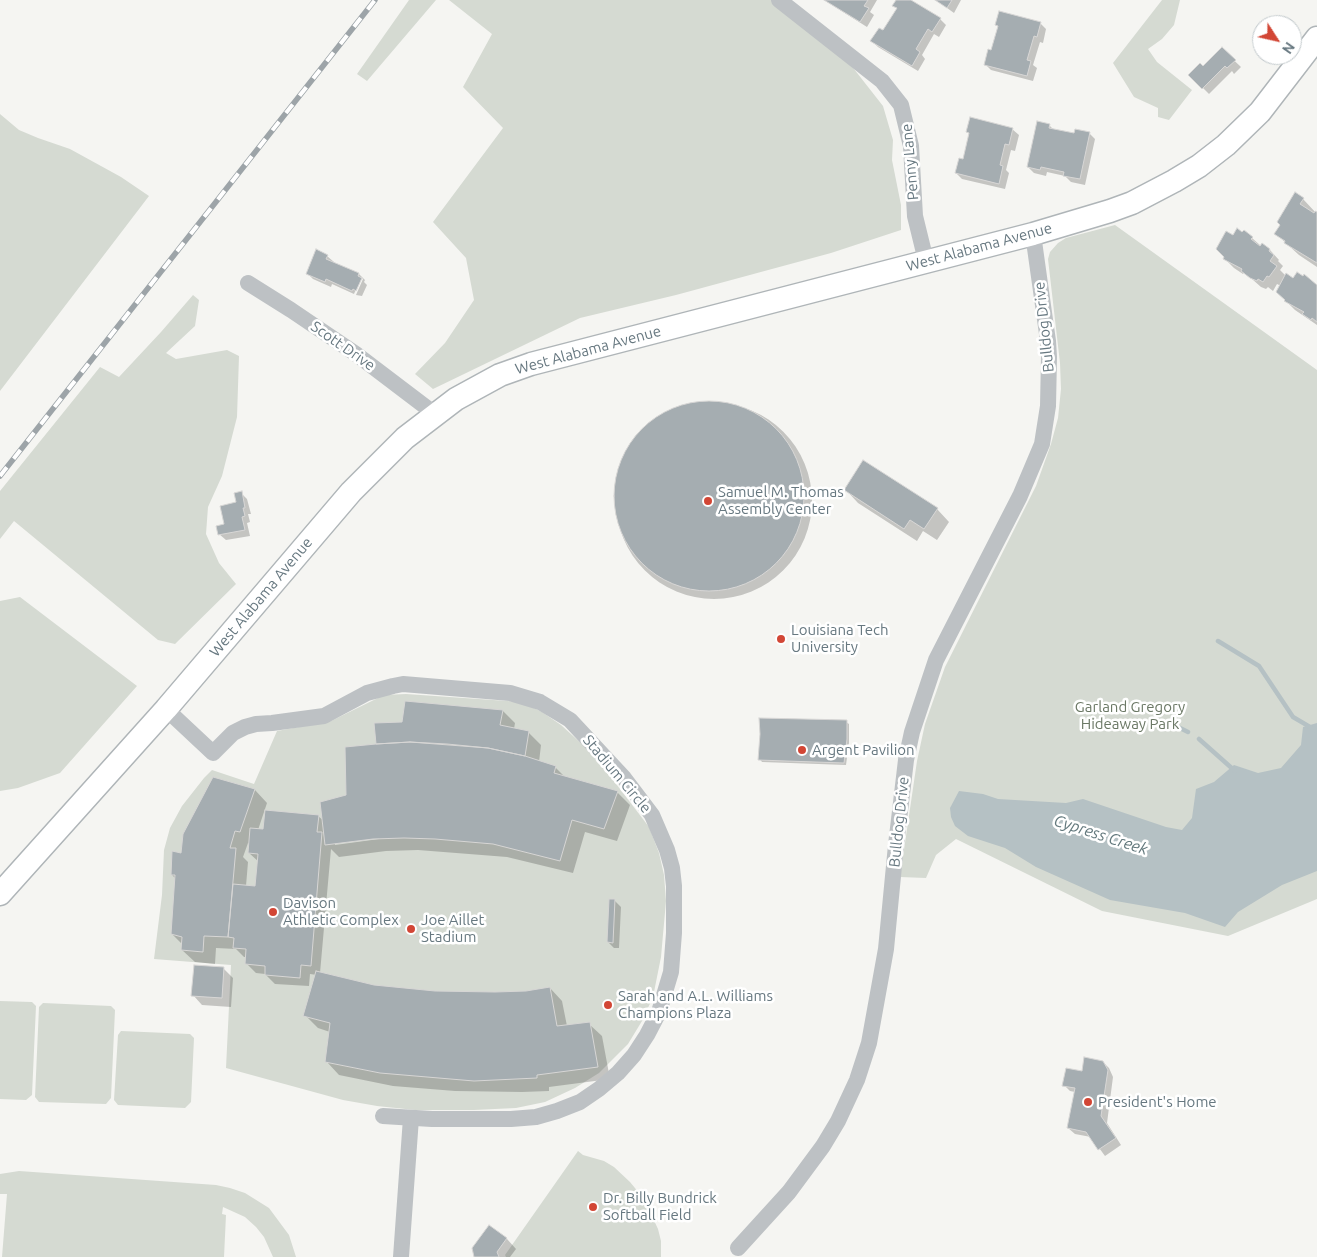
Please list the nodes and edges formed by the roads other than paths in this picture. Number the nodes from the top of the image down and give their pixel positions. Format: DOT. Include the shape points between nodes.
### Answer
graph roads {
  1 [pos="778,0"];
  2 [pos="1317,38"];
  3 [pos="1033,234"];
  4 [pos="926,261"];
  5 [pos="248,283"];
  6 [pos="435,414"];
  7 [pos="166,710"];
  8 [pos="0,894"];
  9 [pos="383,1116"];
  10 [pos="411,1118"];
  11 [pos="738,1248"];
  12 [pos="401,1257"];
  1 -- 4 [label="street, Penny Lane" via="882,81 901,104 912,146 915,216"];
  2 -- 3 [label="main road, West Alabama Avenue" via="1260,112 1199,166 1132,202"];
  3 -- 4 [label="main road, West Alabama Avenue"];
  3 -- 11 [label="street, Bulldog Drive" via="1048,341 1048,406 1044,435 1020,496 936,660 912,732 906,760 886,949 869,1043 857,1080 823,1146 789,1192"];
  4 -- 6 [label="main road, West Alabama Avenue" via="531,364 477,386"];
  5 -- 6 [label="street, Scott Drive" via="356,354"];
  6 -- 7 [label="main road, West Alabama Avenue" via="383,459 345,500"];
  7 -- 8 [label="main road, West Alabama Avenue"];
  7 -- 10 [label="street, Stadium Circle" via="213,753 244,727 324,716 367,693 393,686 403,684 510,693 540,702 570,720 624,778 652,815 672,868 674,933 671,972 662,1005 634,1055 599,1089 557,1112 510,1119"];
  9 -- 10 [label="street, Stadium Circle"];
  10 -- 12 [label="street"];
}
